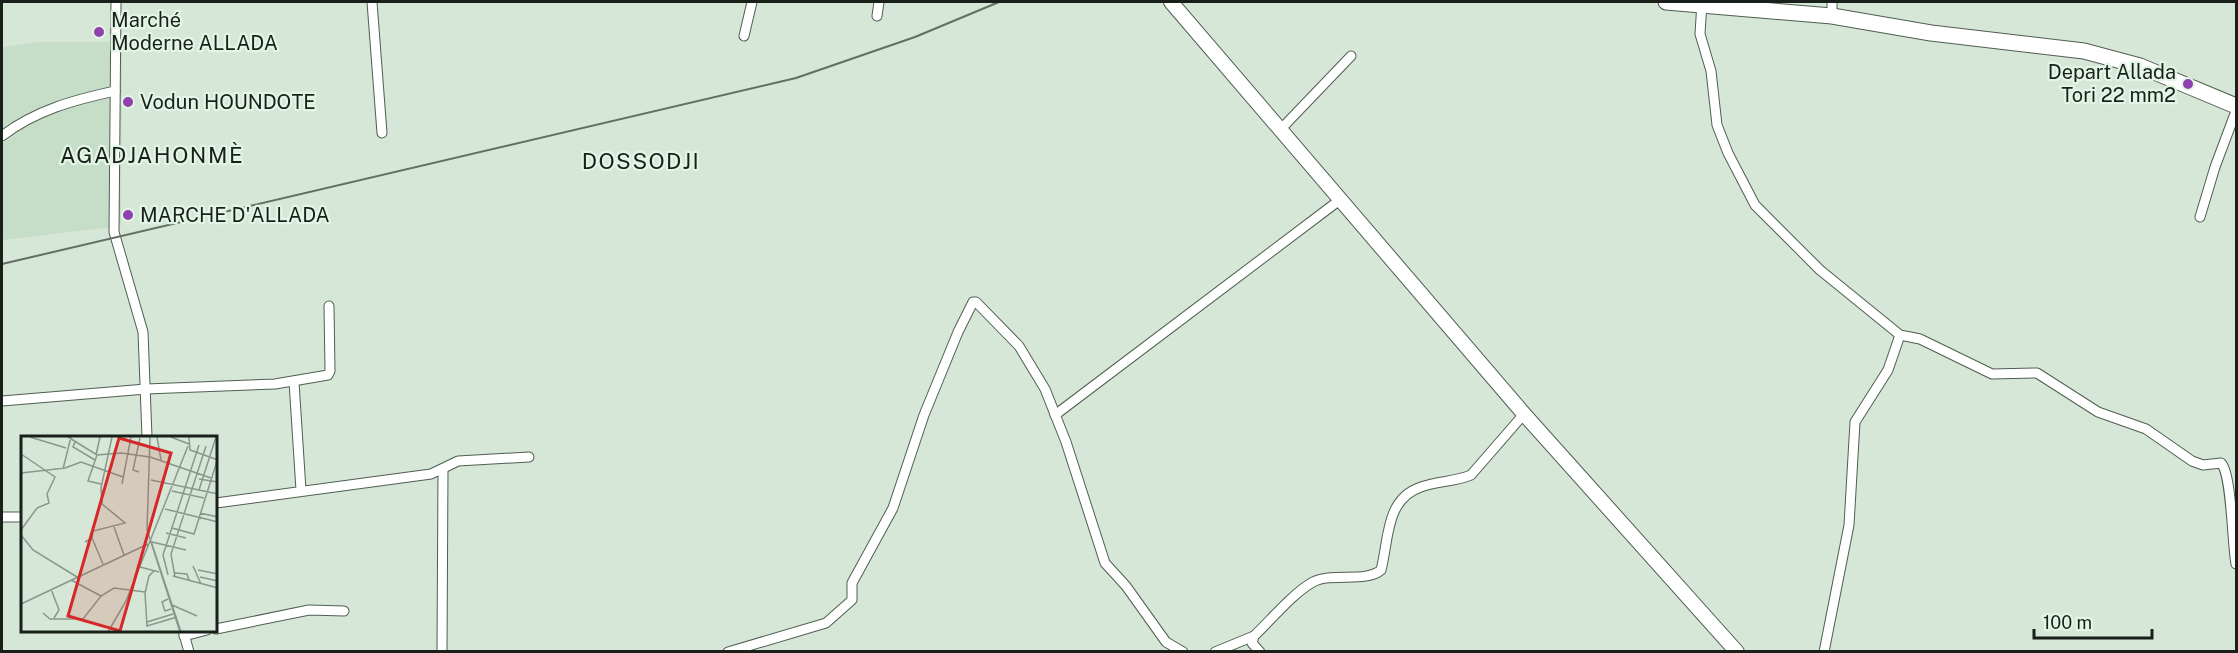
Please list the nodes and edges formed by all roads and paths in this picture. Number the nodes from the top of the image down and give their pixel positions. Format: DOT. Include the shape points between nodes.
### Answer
graph roads {
  1 [pos="116,2"];
  2 [pos="372,2"];
  3 [pos="752,2"];
  4 [pos="879,2"];
  5 [pos="1171,2"];
  6 [pos="1666,2"];
  7 [pos="1702,4"];
  8 [pos="1832,9"];
  9 [pos="877,16"];
  10 [pos="744,36"];
  11 [pos="1351,56"];
  12 [pos="116,91"];
  13 [pos="2236,106"];
  14 [pos="2236,111"];
  15 [pos="1281,129"];
  16 [pos="382,133"];
  17 [pos="2,136"];
  18 [pos="1341,199"];
  19 [pos="2200,217"];
  20 [pos="329,306"];
  21 [pos="1900,335"];
  22 [pos="294,382"];
  23 [pos="146,389"];
  24 [pos="2,401"];
  25 [pos="1524,414"];
  26 [pos="1055,415"];
  27 [pos="147,436"];
  28 [pos="529,457"];
  29 [pos="443,469"];
  30 [pos="301,490"];
  31 [pos="218,503"];
  32 [pos="2,517"];
  33 [pos="21,517"];
  34 [pos="2236,564"];
  35 [pos="344,611"];
  36 [pos="218,629"];
  37 [pos="183,633"];
  38 [pos="1254,636"];
  39 [pos="189,651"];
  40 [pos="442,651"];
  41 [pos="728,651"];
  42 [pos="1183,651"];
  43 [pos="1215,651"];
  44 [pos="1260,651"];
  45 [pos="1737,651"];
  46 [pos="1824,651"];
  1 -- 12 [label="street"];
  2 -- 16 [label="street"];
  3 -- 10 [label="street"];
  4 -- 9 [label="street"];
  5 -- 15 [label="street"];
  6 -- 7 [label="main road"];
  7 -- 8 [label="main road"];
  7 -- 21 [label="street" via="1700,34 1711,71 1717,125 1755,205 1820,270"];
  8 -- 13 [label="main road" via="1931,33 2098,54 2140,66"];
  11 -- 15 [label="street"];
  12 -- 17 [label="street" via="56,106"];
  12 -- 23 [label="street" via="114,232 139,310"];
  14 -- 19 [label="street"];
  15 -- 18 [label="street"];
  18 -- 25 [label="street"];
  18 -- 26 [label="street"];
  20 -- 22 [label="street" via="330,371 328,375"];
  21 -- 34 [label="street" via="1920,339 1992,374 2037,373 2098,412 2146,429 2192,461 2203,465 2221,463 2228,479"];
  21 -- 46 [label="street" via="1888,370 1855,422 1849,525"];
  22 -- 23 [label="street"];
  22 -- 30 [label="street"];
  23 -- 24 [label="street"];
  23 -- 27 [label="street"];
  25 -- 38 [label="street" via="1470,475 1420,487 1404,496 1391,517 1377,574 1313,582"];
  25 -- 45 [label="street"];
  26 -- 41 [label="street" via="1045,389 1018,345 973,302 924,415 893,508 852,583 852,600 826,623"];
  26 -- 42 [label="street" via="1105,563 1166,642"];
  28 -- 29 [label="street" via="458,461"];
  29 -- 30 [label="street" via="431,474"];
  29 -- 40 [label="street"];
  30 -- 31 [label="street"];
  32 -- 33 [label="street"];
  35 -- 36 [label="street" via="309,610"];
  37 -- 39 [label="street"];
  38 -- 43 [label="street"];
  38 -- 44 [label="street" via="1252,643"];
}
